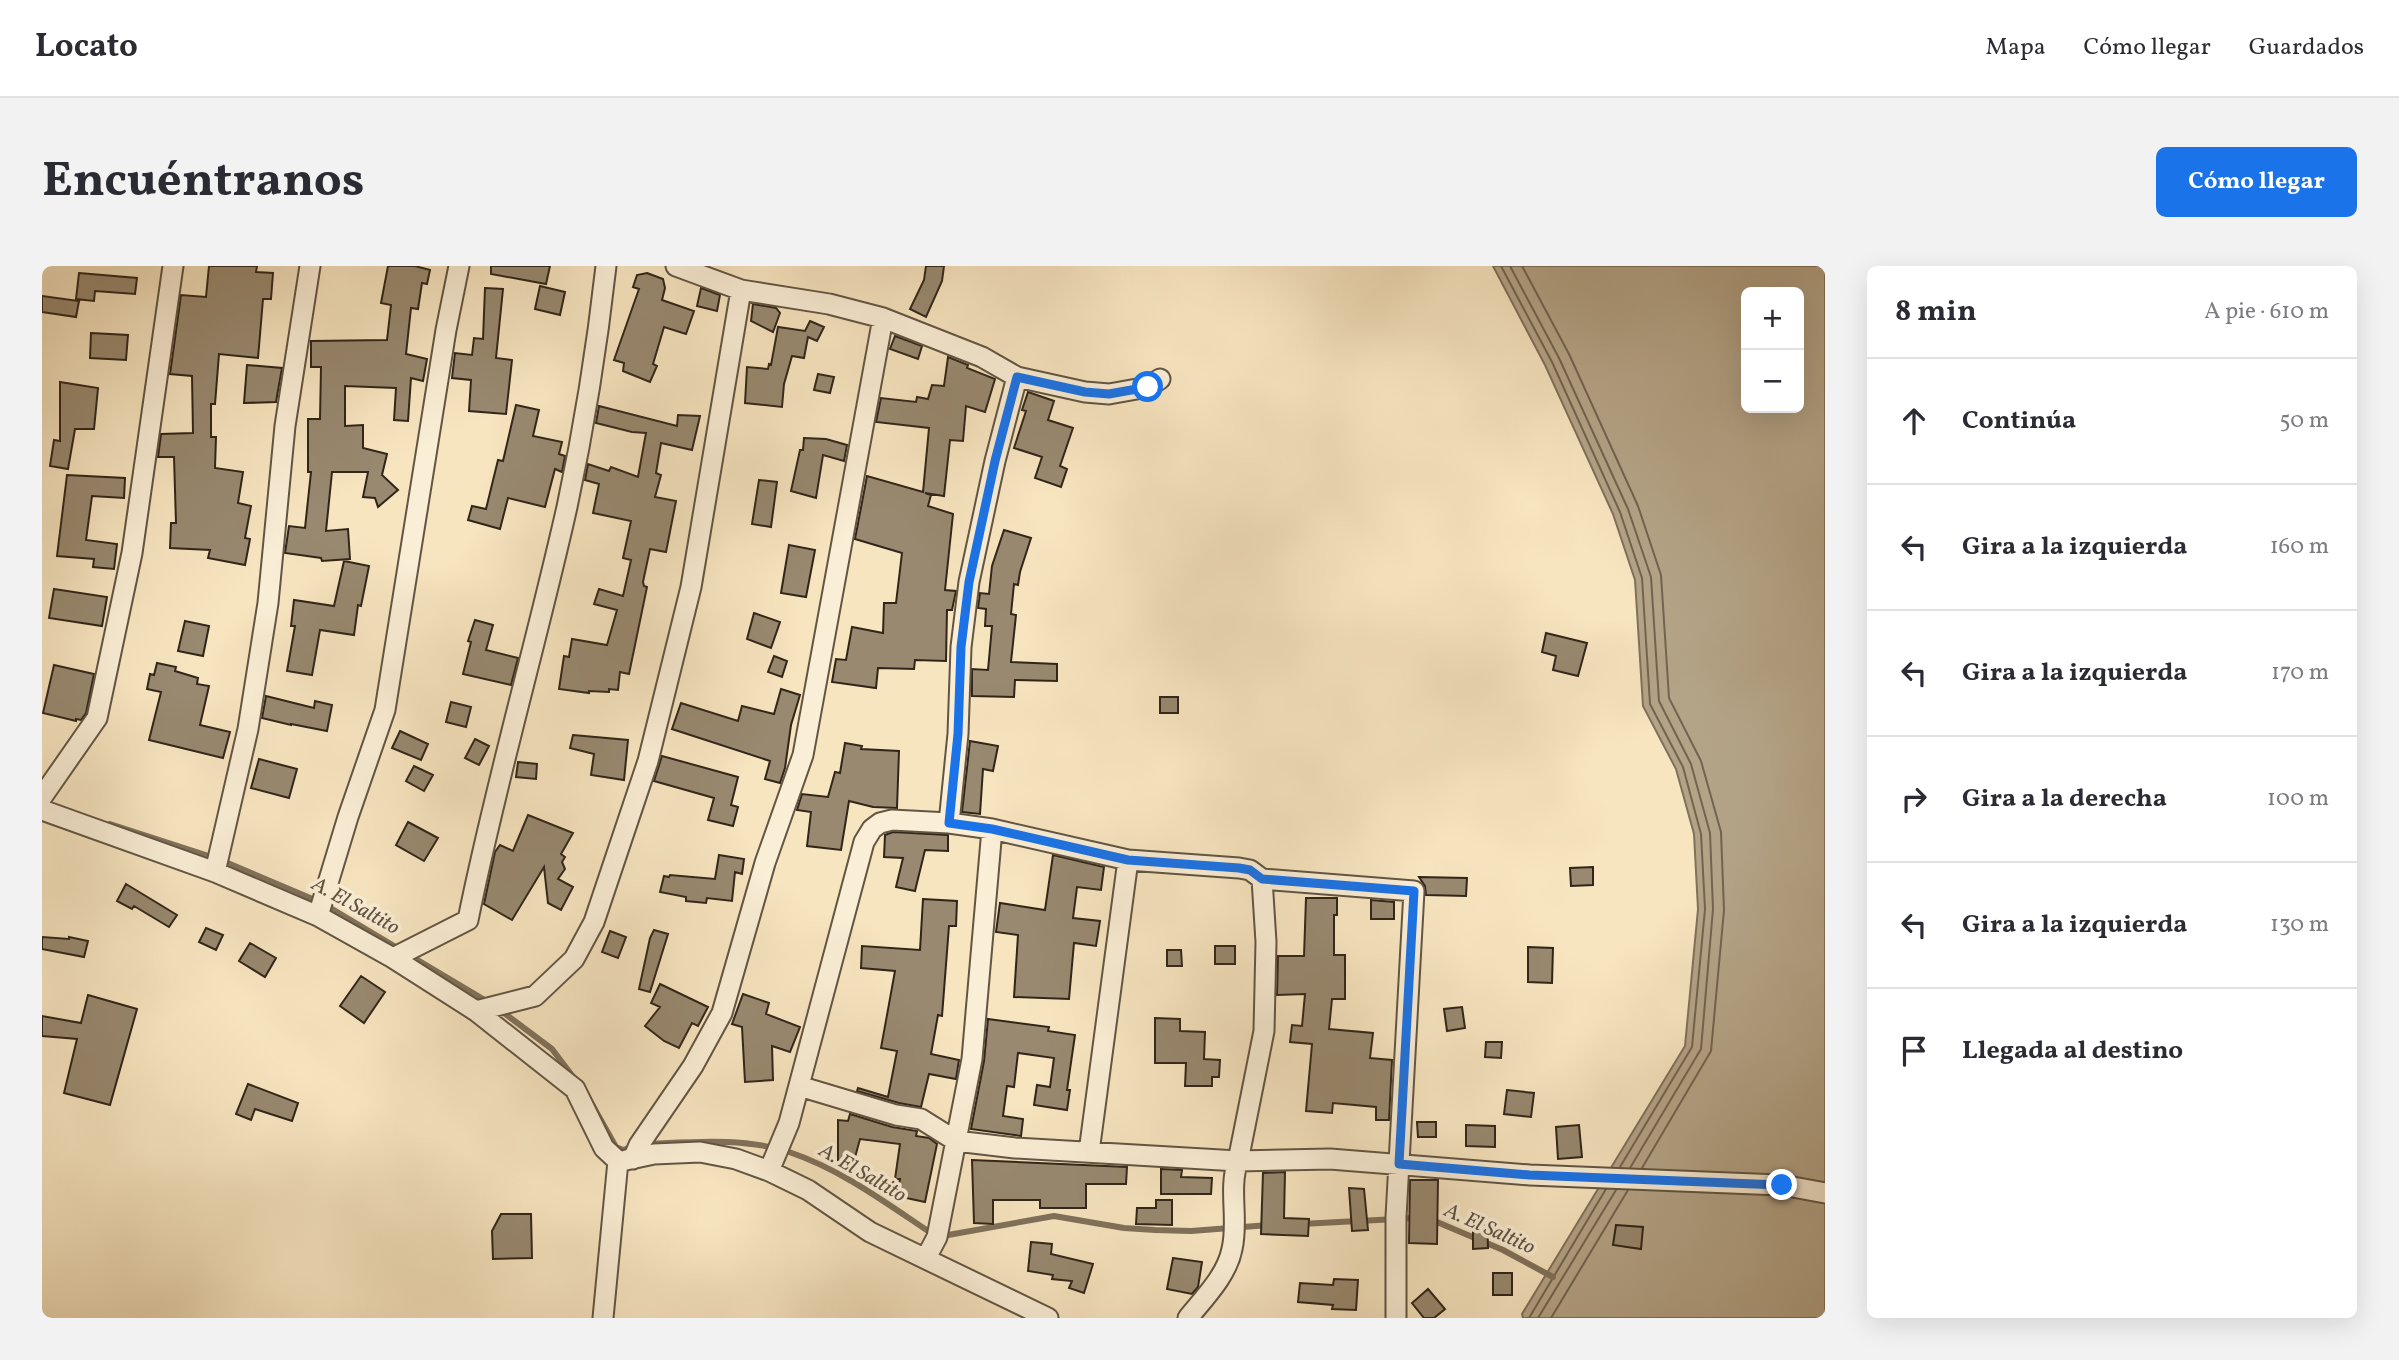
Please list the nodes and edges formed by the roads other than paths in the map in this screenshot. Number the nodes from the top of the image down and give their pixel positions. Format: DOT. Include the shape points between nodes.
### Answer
graph roads {
  1 [pos="173,266"];
  2 [pos="310,266"];
  3 [pos="459,266"];
  4 [pos="607,266"];
  5 [pos="676,266"];
  6 [pos="741,290"];
  7 [pos="883,318"];
  8 [pos="1017,377"];
  9 [pos="1160,379"];
  10 [pos="42,797"];
  11 [pos="42,810"];
  12 [pos="949,823"];
  13 [pos="992,829"];
  14 [pos="1128,860"];
  15 [pos="215,872"];
  16 [pos="1262,879"];
  17 [pos="318,916"];
  18 [pos="393,958"];
  19 [pos="476,1011"];
  20 [pos="799,1086"];
  21 [pos="956,1141"];
  22 [pos="1089,1152"];
  23 [pos="625,1160"];
  24 [pos="1238,1161"];
  25 [pos="1399,1164"];
  26 [pos="769,1171"];
  27 [pos="1825,1193"];
  28 [pos="926,1258"];
  29 [pos="603,1318"];
  30 [pos="1048,1318"];
  31 [pos="1188,1318"];
  32 [pos="1395,1318"];
  1 -- 10 [label="street" via="132,554 97,718"];
  2 -- 15 [label="street" via="285,426 268,603 250,717"];
  3 -- 17 [label="street" via="385,710"];
  4 -- 18 [label="street" via="567,506 468,920"];
  5 -- 6 [label="street"];
  6 -- 7 [label="street"];
  6 -- 19 [label="street" via="691,586 648,761 594,922 574,959 534,996"];
  7 -- 8 [label="street" via="982,357"];
  7 -- 23 [label="street" via="803,755 765,863 722,1013 693,1066"];
  8 -- 9 [label="street" via="1109,394 1148,387"];
  8 -- 12 [label="street" via="969,582"];
  11 -- 15 [label="street"];
  12 -- 13 [label="street"];
  12 -- 20 [label="street" via="892,820 872,829 864,842"];
  13 -- 14 [label="street"];
  13 -- 21 [label="street" via="972,1059"];
  14 -- 16 [label="street" via="1239,868"];
  14 -- 22 [label="street"];
  15 -- 17 [label="street"];
  16 -- 24 [label="street" via="1264,1031"];
  16 -- 25 [label="street" via="1414,891"];
  17 -- 18 [label="street"];
  18 -- 19 [label="street"];
  19 -- 23 [label="street" via="575,1089 604,1148"];
  20 -- 21 [label="street" via="921,1119"];
  20 -- 26 [label="street"];
  21 -- 22 [label="street"];
  21 -- 28 [label="street" via="937,1237"];
  22 -- 24 [label="street"];
  23 -- 26 [label="street" via="700,1152"];
  23 -- 29 [label="street"];
  24 -- 25 [label="street" via="1330,1159"];
  24 -- 31 [label="street" via="1233,1247 1217,1282"];
  25 -- 27 [label="street" via="1530,1175 1782,1185"];
  25 -- 32 [label="street"];
  26 -- 28 [label="street" via="808,1190 870,1231"];
  28 -- 30 [label="street"];
}
